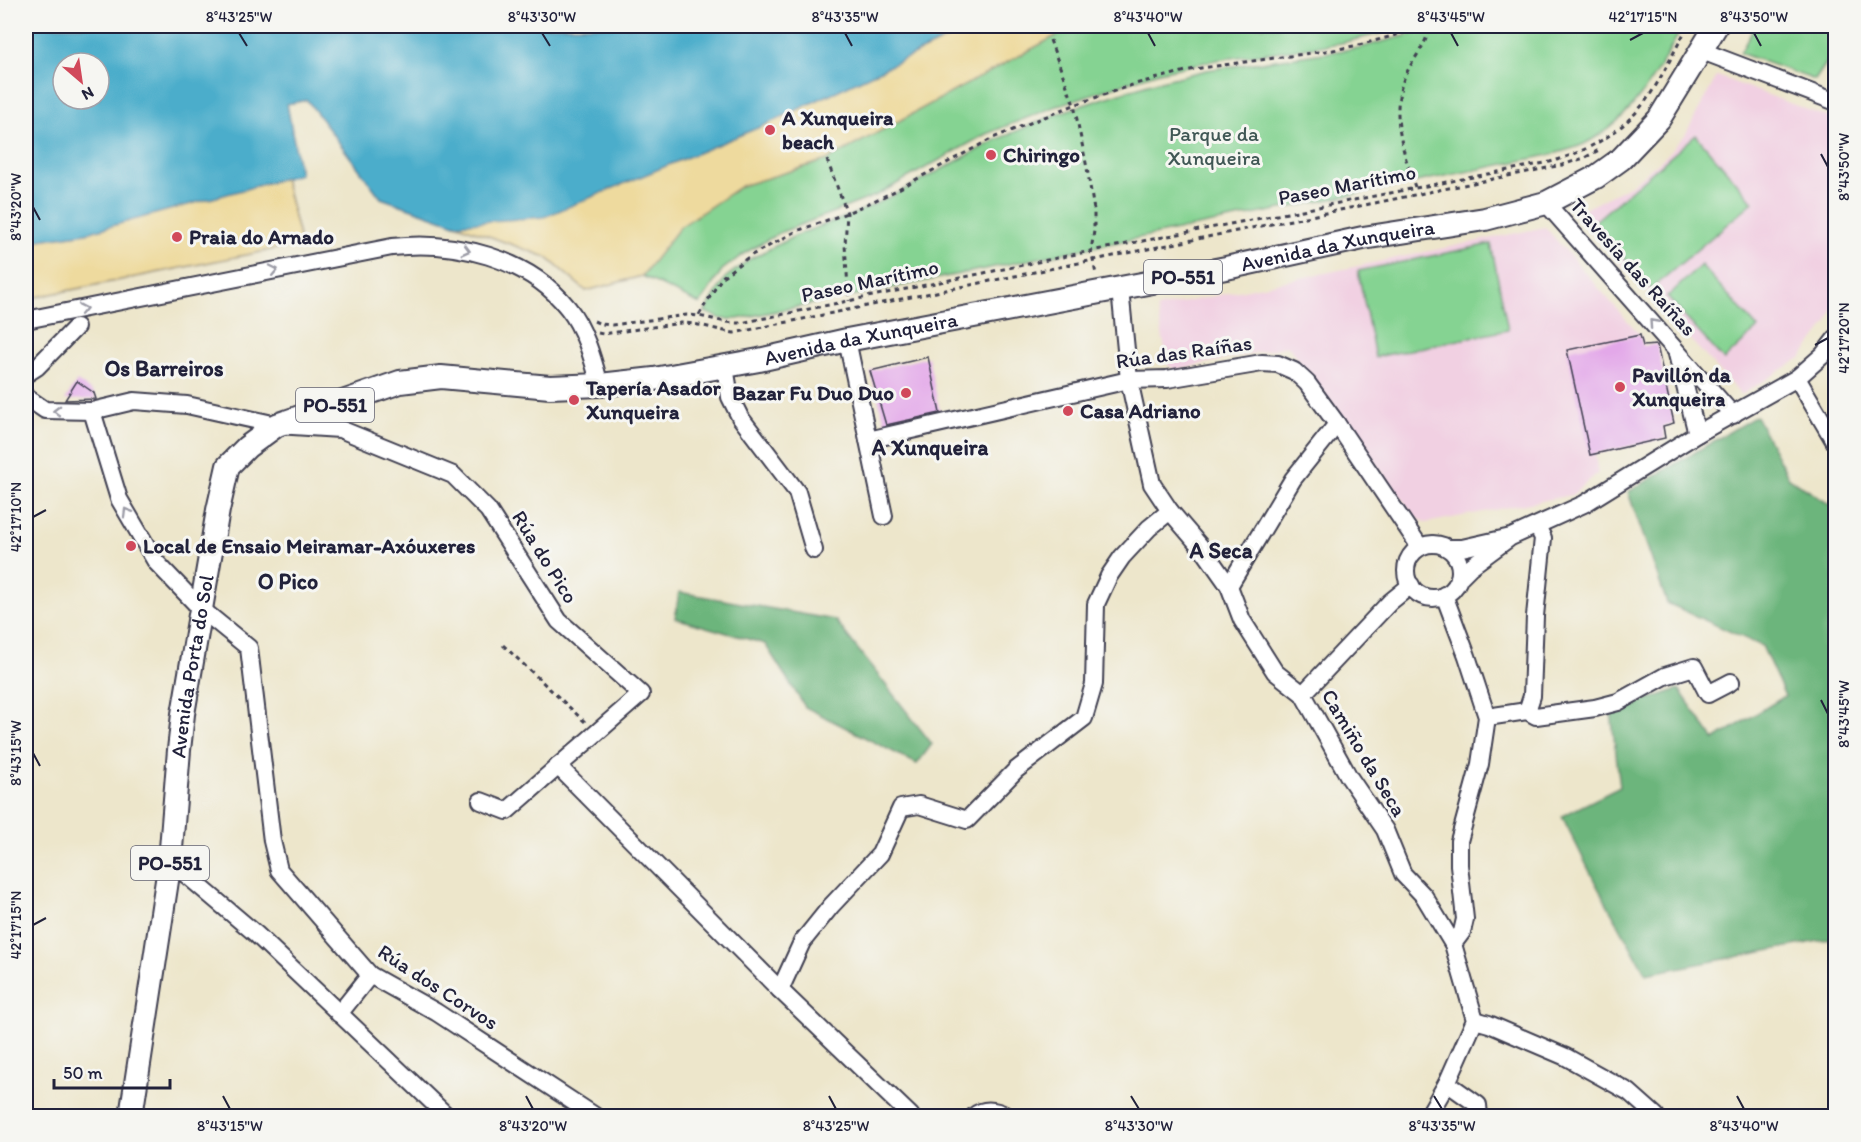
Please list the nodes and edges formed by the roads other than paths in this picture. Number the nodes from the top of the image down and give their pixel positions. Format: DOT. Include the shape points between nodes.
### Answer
graph roads {
  1 [pos="1716,26"];
  2 [pos="1702,51"];
  3 [pos="1836,102"];
  4 [pos="1546,204"];
  5 [pos="1111,291"];
  6 [pos="26,320"];
  7 [pos="76,327"];
  8 [pos="1836,338"];
  9 [pos="847,340"];
  10 [pos="1676,349"];
  11 [pos="725,367"];
  12 [pos="26,374"];
  13 [pos="1797,378"];
  14 [pos="605,380"];
  15 [pos="1130,380"];
  16 [pos="26,397"];
  17 [pos="92,411"];
  18 [pos="1733,415"];
  19 [pos="1337,424"];
  20 [pos="277,425"];
  21 [pos="1697,434"];
  22 [pos="868,440"];
  23 [pos="1836,444"];
  24 [pos="1170,511"];
  25 [pos="884,516"];
  26 [pos="1537,526"];
  27 [pos="1511,537"];
  28 [pos="1420,548"];
  29 [pos="1447,548"];
  30 [pos="814,550"];
  31 [pos="1459,578"];
  32 [pos="1411,585"];
  33 [pos="1229,586"];
  34 [pos="1444,595"];
  35 [pos="200,608"];
  36 [pos="1731,682"];
  37 [pos="1303,694"];
  38 [pos="1527,711"];
  39 [pos="1487,717"];
  40 [pos="558,766"];
  41 [pos="481,801"];
  42 [pos="170,861"];
  43 [pos="1453,944"];
  44 [pos="370,975"];
  45 [pos="780,990"];
  46 [pos="339,1014"];
  47 [pos="1475,1020"];
  48 [pos="1447,1083"];
  49 [pos="131,1116"];
  50 [pos="447,1116"];
  51 [pos="595,1116"];
  52 [pos="911,1116"];
  53 [pos="974,1116"];
  54 [pos="1007,1116"];
  55 [pos="1428,1116"];
  56 [pos="1479,1116"];
  57 [pos="1656,1116"];
  1 -- 2 [label="main road, Avenida da Xunqueira / PO-551"];
  2 -- 3 [label="street"];
  2 -- 4 [label="main road, Avenida da Xunqueira / PO-551" via="1659,119 1621,159"];
  4 -- 5 [label="main road, Avenida da Xunqueira / PO-551"];
  10 -- 4 [label="street, Travesía das Raíñas, one-way"];
  5 -- 9 [label="main road, Avenida da Xunqueira / PO-551"];
  5 -- 15 [label="street, Camiño da Seca"];
  6 -- 14 [label="street, one-way" via="392,247 414,244 458,248 510,264 555,295 569,309"];
  7 -- 12 [label="street"];
  8 -- 13 [label="street"];
  9 -- 11 [label="main road, Avenida da Xunqueira / PO-551"];
  9 -- 22 [label="street"];
  10 -- 18 [label="street, Travesía das Raíñas"];
  10 -- 21 [label="street"];
  11 -- 14 [label="main road, Avenida da Xunqueira / PO-551" via="654,379"];
  11 -- 30 [label="street" via="730,397 740,417 797,492"];
  13 -- 18 [label="street"];
  13 -- 23 [label="street"];
  14 -- 20 [label="main road, Avenida Porta do Sol / PO-551" via="550,387 441,377 400,382"];
  15 -- 19 [label="street, Rúa das Raíñas" via="1278,364 1307,383"];
  15 -- 22 [label="street, Rúa das Raíñas"];
  15 -- 24 [label="street, Camiño da Seca" via="1152,484"];
  17 -- 16 [label="street, one-way" via="45,410"];
  17 -- 20 [label="street" via="134,401 187,405"];
  35 -- 17 [label="street, Rúa dos Corvos, one-way" via="156,562 119,499"];
  18 -- 21 [label="street"];
  19 -- 28 [label="street, Rúa das Raíñas"];
  19 -- 33 [label="street" via="1293,479"];
  20 -- 35 [label="main road, Avenida Porta do Sol / PO-551" via="228,466"];
  20 -- 40 [label="street, Rúa do Pico" via="340,429 453,476 488,510 559,621 641,694"];
  21 -- 26 [label="street" via="1584,504"];
  22 -- 25 [label="street"];
  24 -- 33 [label="street, Camiño da Seca"];
  24 -- 45 [label="street" via="1122,557 1096,604 1094,684 1084,718 1016,770 967,820 919,805 901,808 880,854 802,942"];
  26 -- 27 [label="street"];
  26 -- 38 [label="street" via="1543,538 1532,696"];
  27 -- 29 [label="street"];
  27 -- 31 [label="street"];
  28 -- 29 [label="street" via="1438,544"];
  28 -- 32 [label="street" via="1408,560 1406,569"];
  29 -- 31 [label="street" via="1458,561"];
  31 -- 34 [label="street"];
  32 -- 34 [label="street" via="1429,597"];
  32 -- 37 [label="street"];
  33 -- 37 [label="street, Camiño da Seca" via="1242,620 1275,672"];
  34 -- 39 [label="street"];
  35 -- 42 [label="main road, Avenida Porta do Sol / PO-551" via="180,741"];
  35 -- 44 [label="street, Rúa dos Corvos" via="249,648 272,841 279,870"];
  36 -- 38 [label="street" via="1708,694 1694,667 1665,676 1618,702 1536,716"];
  37 -- 43 [label="street, Camiño da Seca" via="1349,777 1385,830 1402,874 1424,896"];
  38 -- 39 [label="street"];
  39 -- 43 [label="street" via="1480,764 1459,842 1465,919"];
  40 -- 41 [label="street, Rúa do Pico" via="507,811"];
  40 -- 45 [label="street"];
  42 -- 46 [label="street" via="256,934"];
  42 -- 49 [label="main road, Avenida Porta do Sol / PO-551"];
  43 -- 47 [label="street, Camiño da Seca"];
  44 -- 46 [label="street"];
  44 -- 51 [label="street, Rúa dos Corvos" via="436,1012"];
  45 -- 52 [label="street"];
  46 -- 50 [label="street"];
  47 -- 48 [label="street"];
  47 -- 57 [label="street" via="1566,1057 1629,1092"];
  48 -- 55 [label="street"];
  48 -- 56 [label="street" via="1478,1105"];
  53 -- 54 [label="street" via="998,1111"];
}
